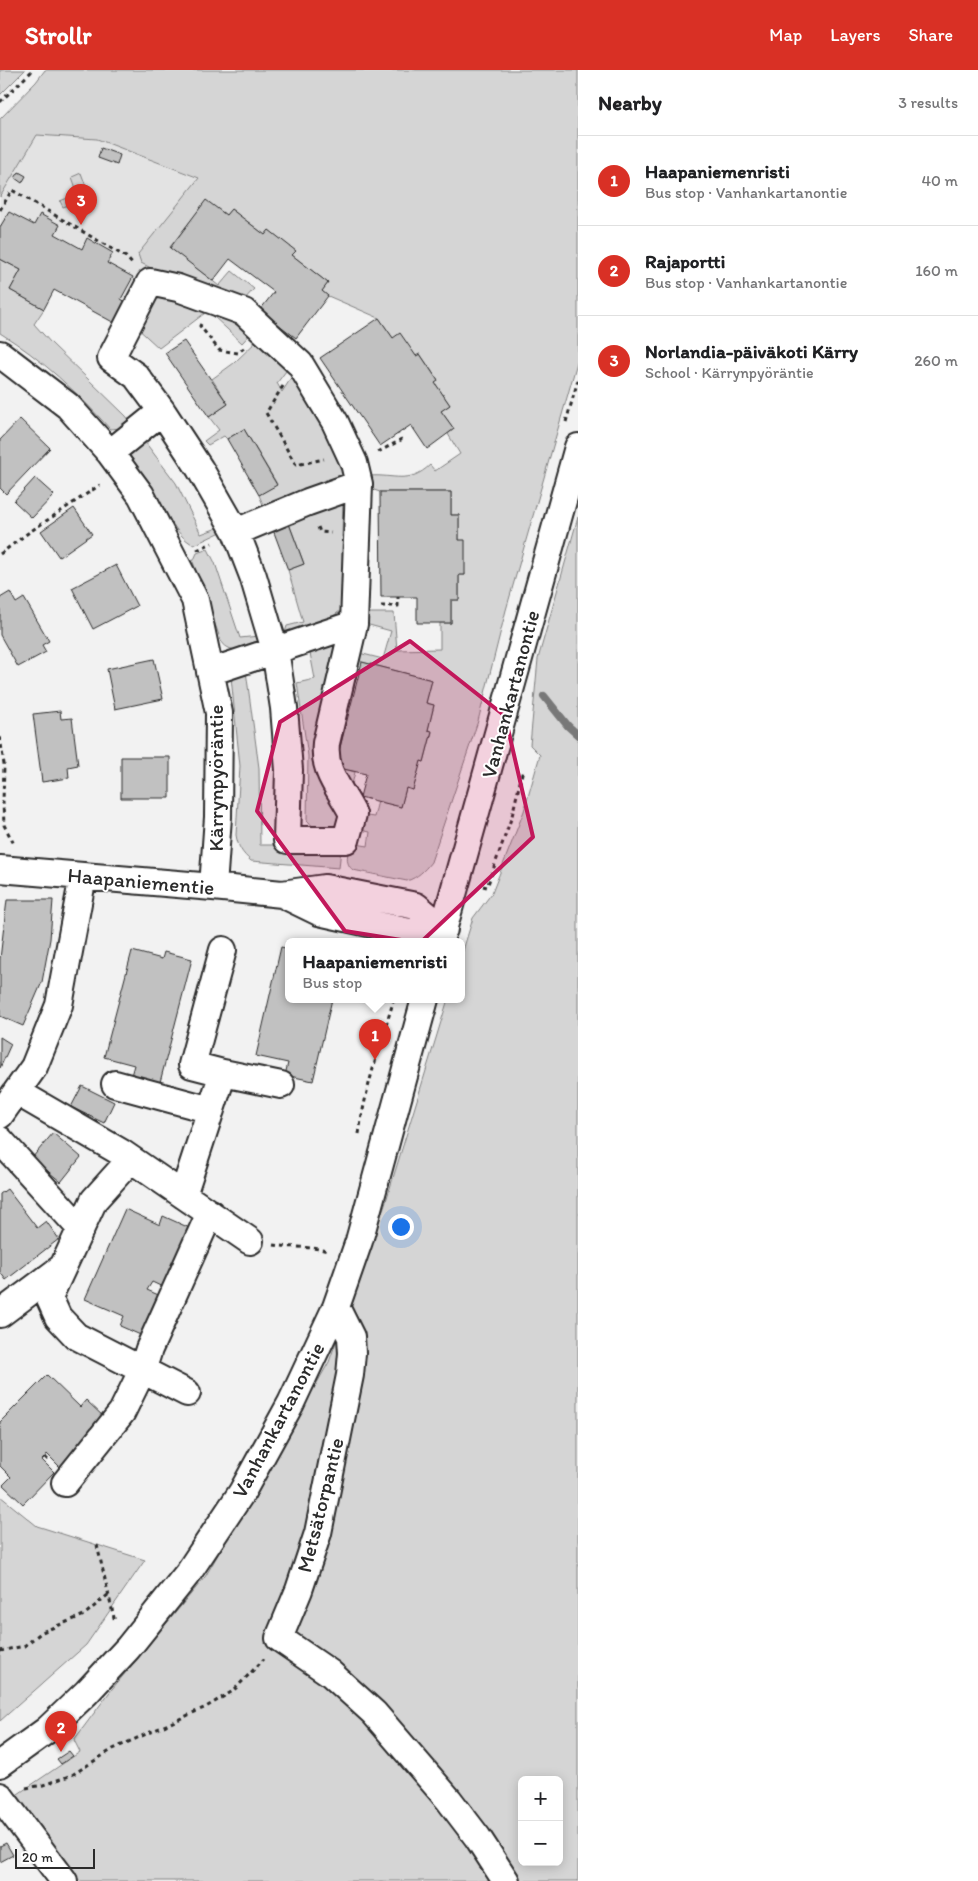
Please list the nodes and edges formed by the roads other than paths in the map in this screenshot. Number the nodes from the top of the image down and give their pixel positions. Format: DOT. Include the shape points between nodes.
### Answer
graph roads {
  1 [pos="0,354"];
  2 [pos="162,411"];
  3 [pos="578,447"];
  4 [pos="116,462"];
  5 [pos="354,467"];
  6 [pos="236,532"];
  7 [pos="354,624"];
  8 [pos="275,650"];
  9 [pos="210,672"];
  10 [pos="0,869"];
  11 [pos="83,876"];
  12 [pos="213,887"];
  13 [pos="442,935"];
  14 [pos="223,950"];
  15 [pos="424,1003"];
  16 [pos="223,1073"];
  17 [pos="115,1084"];
  18 [pos="281,1085"];
  19 [pos="19,1090"];
  20 [pos="211,1110"];
  21 [pos="0,1115"];
  22 [pos="0,1140"];
  23 [pos="130,1160"];
  24 [pos="183,1195"];
  25 [pos="210,1214"];
  26 [pos="80,1228"];
  27 [pos="250,1241"];
  28 [pos="61,1269"];
  29 [pos="336,1307"];
  30 [pos="0,1314"];
  31 [pos="142,1371"];
  32 [pos="186,1393"];
  33 [pos="65,1483"];
  34 [pos="0,1764"];
  35 [pos="9,1793"];
  36 [pos="64,1881"];
  37 [pos="506,1881"];
  1 -- 4 [label="street, Kärrynpyöräntie" via="68,406"];
  2 -- 4 [label="street"];
  2 -- 5 [label="street" via="136,376 111,358 150,282 178,288 244,312 298,362 335,422"];
  2 -- 6 [label="street"];
  3 -- 13 [label="street, Vanhankartanontie"];
  4 -- 9 [label="street, Kärrynpyöräntie" via="141,495 195,600"];
  5 -- 6 [label="street" via="308,502"];
  5 -- 7 [label="street" via="358,535"];
  6 -- 8 [label="street"];
  7 -- 8 [label="street"];
  7 -- 8 [label="street" via="325,758 331,776 353,814 346,840 288,840 289,770"];
  8 -- 9 [label="street"];
  9 -- 12 [label="street, Kärrynpyöräntie" via="219,713 218,825"];
  10 -- 11 [label="street, Haapaniementie"];
  11 -- 12 [label="street, Haapaniementie"];
  11 -- 19 [label="street" via="59,1004 34,1068"];
  12 -- 13 [label="street, Haapaniementie" via="282,894 325,888 416,906"];
  14 -- 16 [label="street" via="192,1066"];
  15 -- 29 [label="street, Vanhankartanontie" via="364,1224"];
  16 -- 18 [label="street"];
  16 -- 20 [label="street"];
  17 -- 20 [label="street"];
  19 -- 21 [label="street"];
  19 -- 23 [label="street"];
  20 -- 24 [label="street"];
  22 -- 26 [label="street"];
  23 -- 24 [label="street"];
  23 -- 26 [label="street" via="94,1200"];
  24 -- 25 [label="street"];
  25 -- 27 [label="street"];
  25 -- 31 [label="street"];
  26 -- 28 [label="street"];
  28 -- 30 [label="street"];
  28 -- 31 [label="street" via="49,1296 58,1316 76,1336"];
  29 -- 34 [label="street, Vanhankartanontie" via="291,1403 246,1484 188,1573 128,1648 87,1692 47,1730"];
  29 -- 37 [label="street, Metsätorpantie" via="351,1337 350,1375 318,1533 279,1638 330,1673 374,1713 449,1800"];
  31 -- 32 [label="street"];
  31 -- 33 [label="street" via="122,1412"];
  35 -- 36 [label="street"];
}
